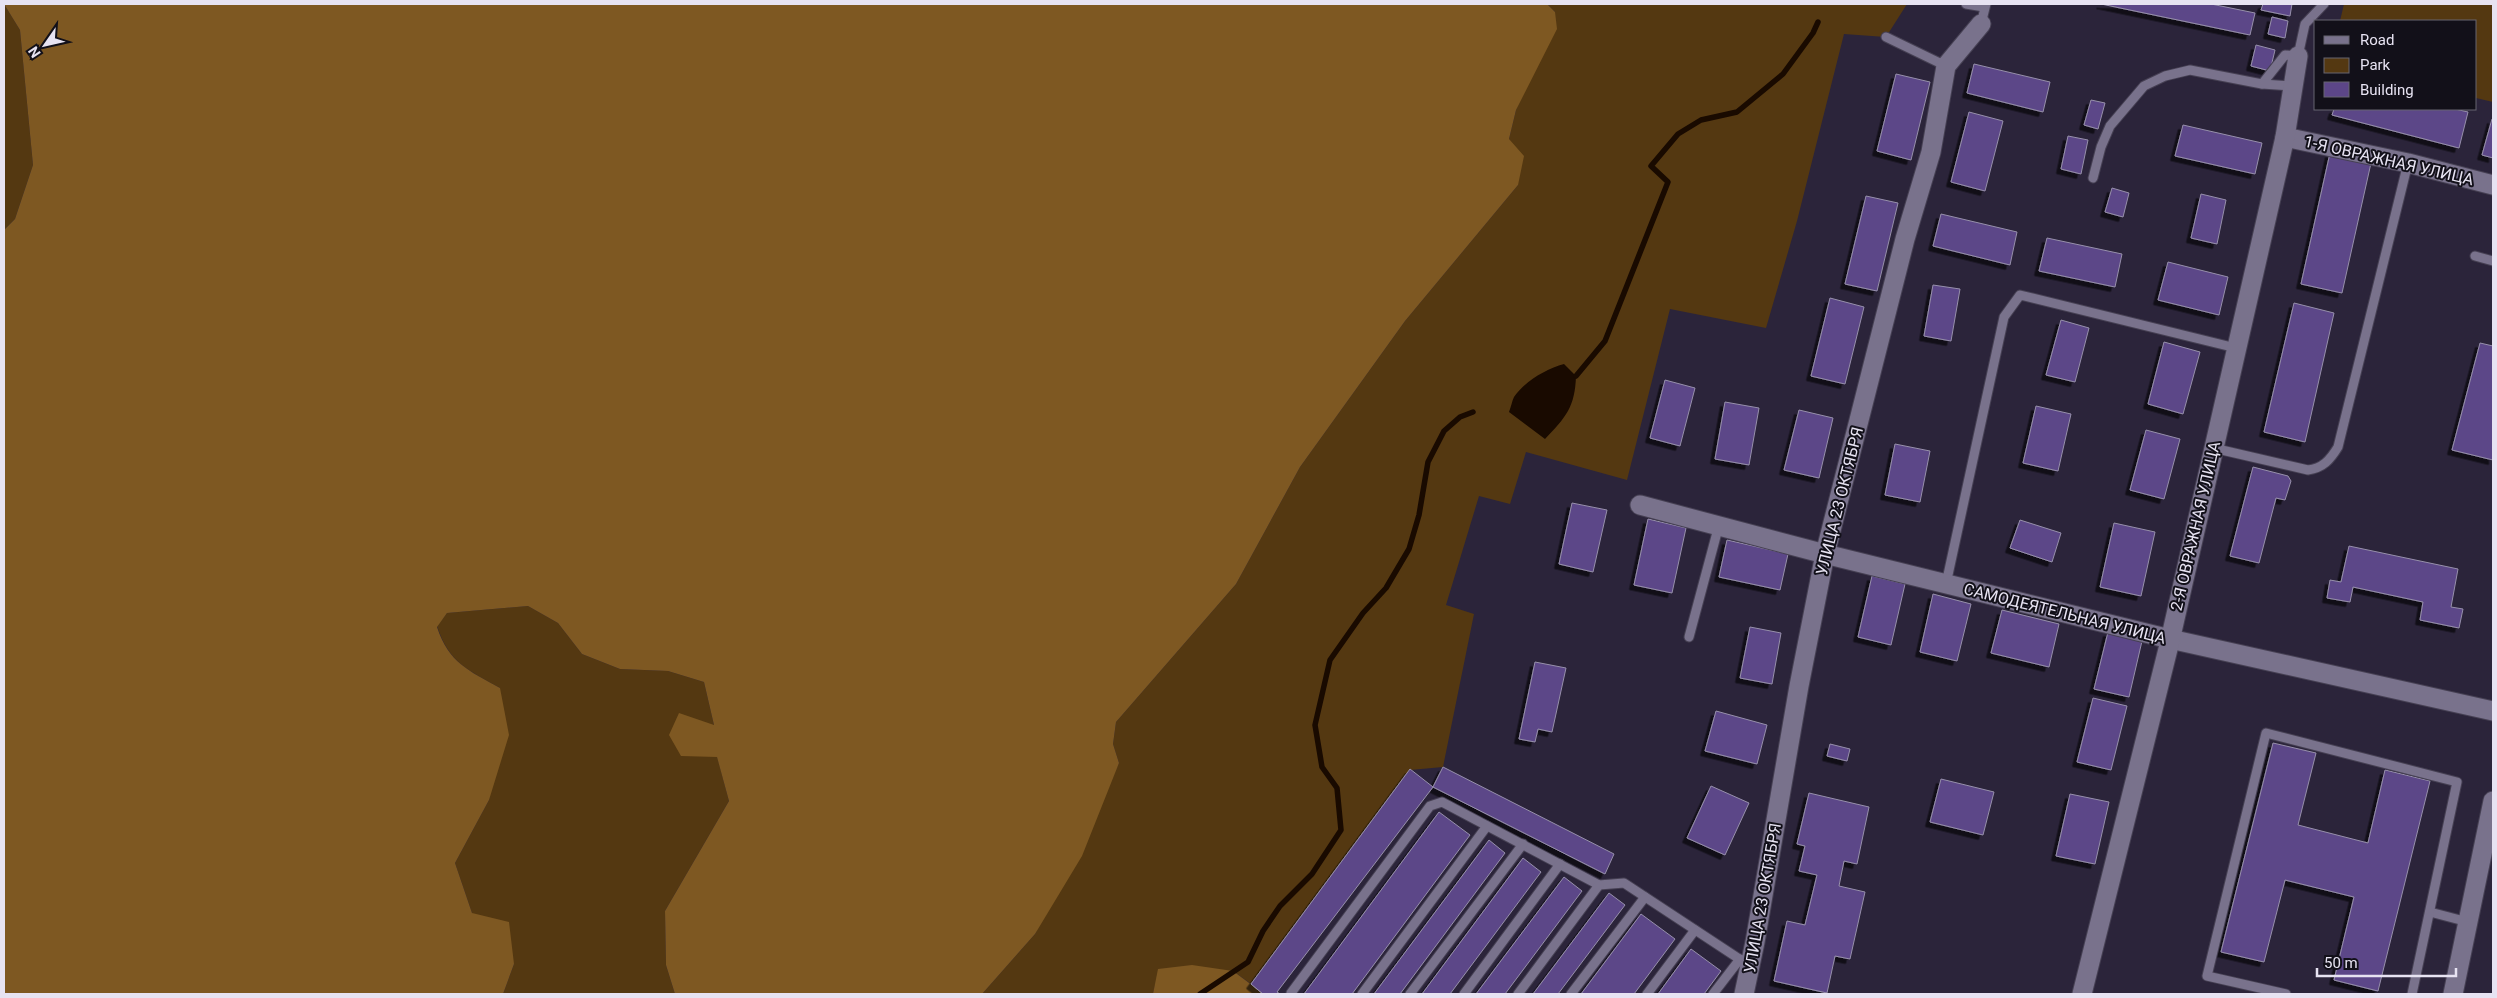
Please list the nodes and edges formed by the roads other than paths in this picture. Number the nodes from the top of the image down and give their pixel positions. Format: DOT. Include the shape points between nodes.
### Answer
graph roads {
  1 [pos="1966,4"];
  2 [pos="2324,4"];
  3 [pos="1984,12"];
  4 [pos="1886,37"];
  5 [pos="2298,56"];
  6 [pos="1946,66"];
  7 [pos="2262,84"];
  8 [pos="2293,86"];
  9 [pos="2285,137"];
  10 [pos="2408,163"];
  11 [pos="2093,178"];
  12 [pos="2493,185"];
  13 [pos="2475,256"];
  14 [pos="2493,262"];
  15 [pos="2236,348"];
  16 [pos="2213,448"];
  17 [pos="1640,504"];
  18 [pos="1719,526"];
  19 [pos="1826,554"];
  20 [pos="1946,584"];
  21 [pos="1689,637"];
  22 [pos="2170,639"];
  23 [pos="2493,711"];
  24 [pos="2493,806"];
  25 [pos="1487,826"];
  26 [pos="1523,844"];
  27 [pos="1560,864"];
  28 [pos="1599,885"];
  29 [pos="1645,897"];
  30 [pos="2430,912"];
  31 [pos="2468,922"];
  32 [pos="1695,930"];
  33 [pos="1745,962"];
  34 [pos="1291,993"];
  35 [pos="1362,994"];
  36 [pos="1410,994"];
  37 [pos="1464,994"];
  38 [pos="1518,994"];
  39 [pos="1571,994"];
  40 [pos="1647,994"];
  41 [pos="1713,994"];
  42 [pos="1744,994"];
  43 [pos="2082,994"];
  44 [pos="2286,994"];
  45 [pos="2412,994"];
  46 [pos="2453,994"];
  1 -- 3 [label="lane"];
  2 -- 5 [label="lane" via="2304,24"];
  3 -- 6 [label="street, УЛИЦА 23 ОКТЯБРЯ"];
  4 -- 6 [label="lane"];
  5 -- 7 [label="lane" via="2285,55"];
  5 -- 8 [label="street, 2-Я ОВРАЖНАЯ УЛИЦА"];
  6 -- 19 [label="street, УЛИЦА 23 ОКТЯБРЯ" via="1931,152 1905,239"];
  7 -- 8 [label="lane"];
  7 -- 11 [label="lane" via="2190,70 2165,76 2144,86 2110,126"];
  8 -- 9 [label="street, 2-Я ОВРАЖНАЯ УЛИЦА"];
  9 -- 10 [label="street, 1-Я ОВРАЖНАЯ УЛИЦА"];
  9 -- 15 [label="street, 2-Я ОВРАЖНАЯ УЛИЦА"];
  10 -- 12 [label="street, 1-Я ОВРАЖНАЯ УЛИЦА"];
  10 -- 16 [label="lane" via="2338,447 2331,458 2318,469 2308,470"];
  13 -- 14 [label="lane"];
  15 -- 16 [label="street, 2-Я ОВРАЖНАЯ УЛИЦА"];
  15 -- 20 [label="lane" via="2020,296 2004,317"];
  16 -- 22 [label="street, 2-Я ОВРАЖНАЯ УЛИЦА"];
  17 -- 18 [label="street, САМОДЕЯТЕЛЬНАЯ УЛИЦА"];
  18 -- 19 [label="street, САМОДЕЯТЕЛЬНАЯ УЛИЦА"];
  18 -- 21 [label="lane"];
  19 -- 20 [label="street, САМОДЕЯТЕЛЬНАЯ УЛИЦА"];
  19 -- 33 [label="street, УЛИЦА 23 ОКТЯБРЯ"];
  20 -- 22 [label="street, САМОДЕЯТЕЛЬНАЯ УЛИЦА"];
  22 -- 23 [label="street, САМОДЕЯТЕЛЬНАЯ УЛИЦА"];
  22 -- 43 [label="street, 2-Я ОВРАЖНАЯ УЛИЦА"];
  24 -- 31 [label="street"];
  25 -- 26 [label="lane"];
  25 -- 34 [label="lane" via="1442,802 1430,806"];
  25 -- 35 [label="lane"];
  26 -- 27 [label="lane"];
  26 -- 36 [label="lane"];
  27 -- 28 [label="lane"];
  27 -- 37 [label="lane"];
  28 -- 29 [label="lane" via="1624,883"];
  28 -- 38 [label="lane"];
  29 -- 32 [label="lane"];
  29 -- 39 [label="lane"];
  30 -- 31 [label="lane"];
  30 -- 44 [label="lane" via="2456,782 2266,733 2207,976"];
  30 -- 45 [label="lane"];
  31 -- 46 [label="street"];
  32 -- 33 [label="lane"];
  32 -- 40 [label="lane"];
  33 -- 41 [label="lane"];
  33 -- 42 [label="street, УЛИЦА 23 ОКТЯБРЯ"];
}
